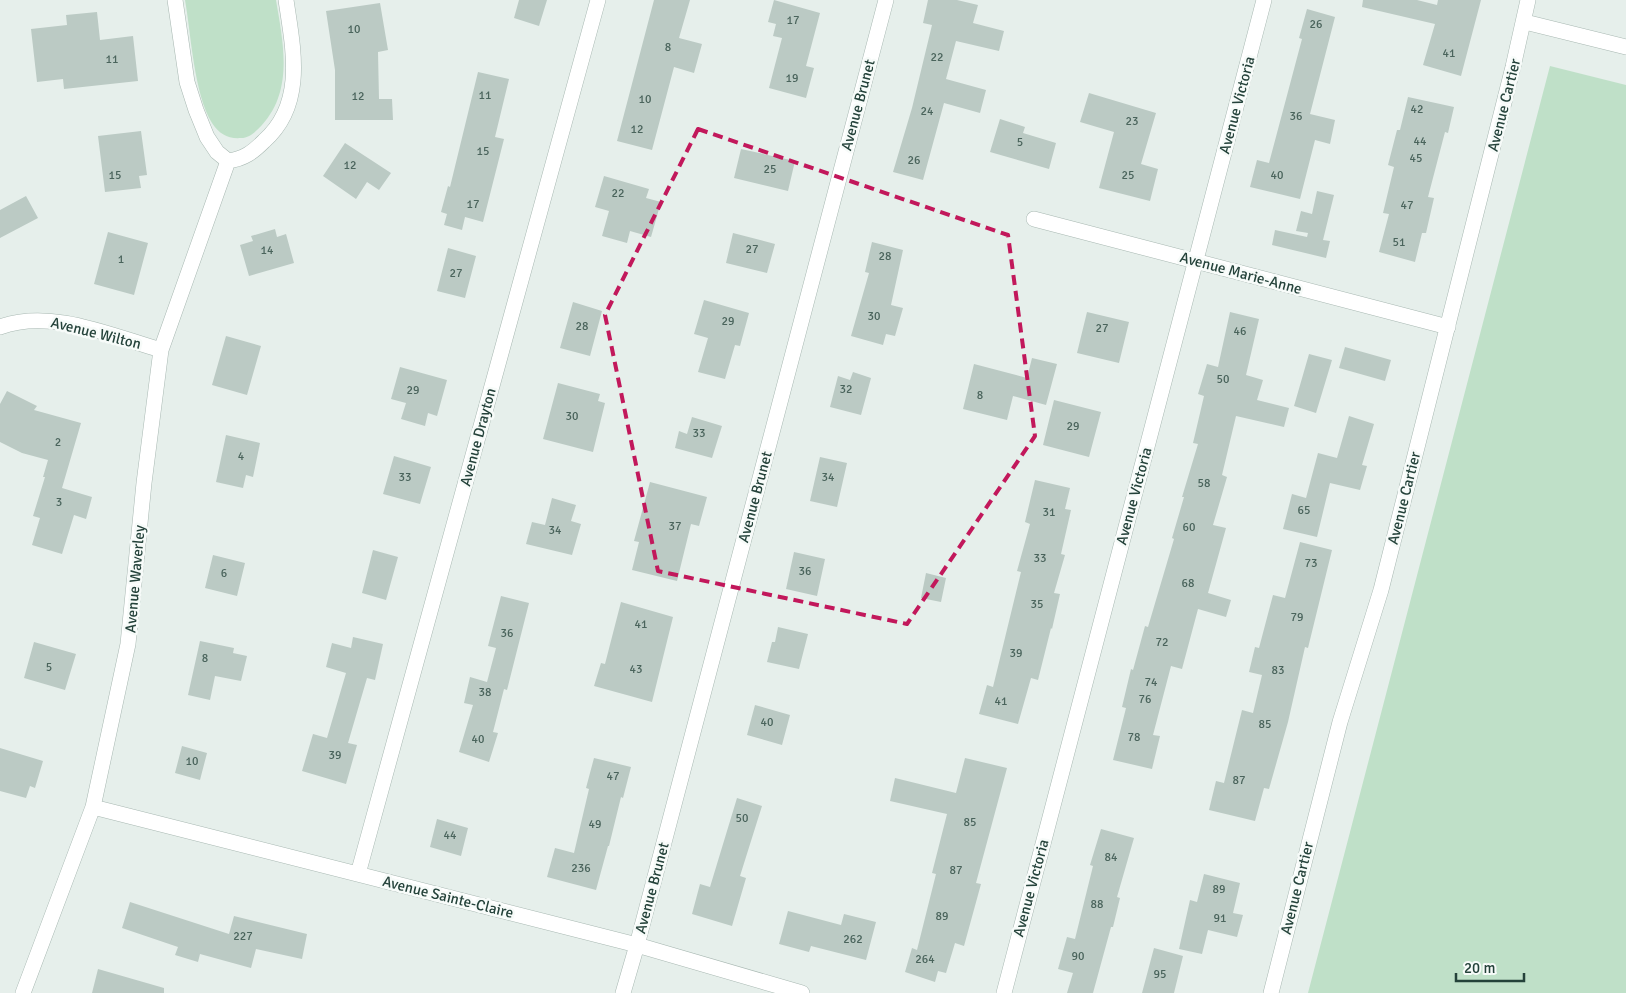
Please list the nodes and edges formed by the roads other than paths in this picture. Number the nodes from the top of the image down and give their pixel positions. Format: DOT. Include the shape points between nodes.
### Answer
graph roads {
  1 [pos="175,0"];
  2 [pos="286,0"];
  3 [pos="598,0"];
  4 [pos="886,0"];
  5 [pos="1264,0"];
  6 [pos="1528,0"];
  7 [pos="1525,22"];
  8 [pos="1626,47"];
  9 [pos="228,161"];
  10 [pos="1034,219"];
  11 [pos="1196,261"];
  12 [pos="0,327"];
  13 [pos="1448,327"];
  14 [pos="161,350"];
  15 [pos="93,807"];
  16 [pos="358,874"];
  17 [pos="637,946"];
  18 [pos="23,993"];
  19 [pos="623,993"];
  20 [pos="802,993"];
  21 [pos="1004,993"];
  22 [pos="1271,993"];
  1 -- 9 [label="street" via="187,82 196,110 207,137"];
  2 -- 9 [label="street" via="294,56 287,109 273,131 252,152 241,159"];
  3 -- 16 [label="street, Avenue Drayton"];
  4 -- 17 [label="street, Avenue Brunet"];
  5 -- 11 [label="street, Avenue Victoria"];
  6 -- 7 [label="street, Avenue Cartier"];
  7 -- 8 [label="street"];
  7 -- 13 [label="street, Avenue Cartier"];
  9 -- 14 [label="street, Avenue Waverley"];
  10 -- 11 [label="street, Avenue Marie-Anne"];
  11 -- 13 [label="street, Avenue Marie-Anne"];
  11 -- 21 [label="street, Avenue Victoria"];
  12 -- 14 [label="street, Avenue Wilton" via="39,319 69,323"];
  13 -- 22 [label="street, Avenue Cartier" via="1381,590 1340,722"];
  14 -- 15 [label="street, Avenue Waverley" via="128,644"];
  15 -- 16 [label="street, Avenue Sainte-Claire"];
  15 -- 18 [label="street, Avenue Waverley"];
  16 -- 17 [label="street, Avenue Sainte-Claire"];
  17 -- 19 [label="street, Avenue Brunet"];
  17 -- 20 [label="street, Avenue Sainte-Claire"];
}
